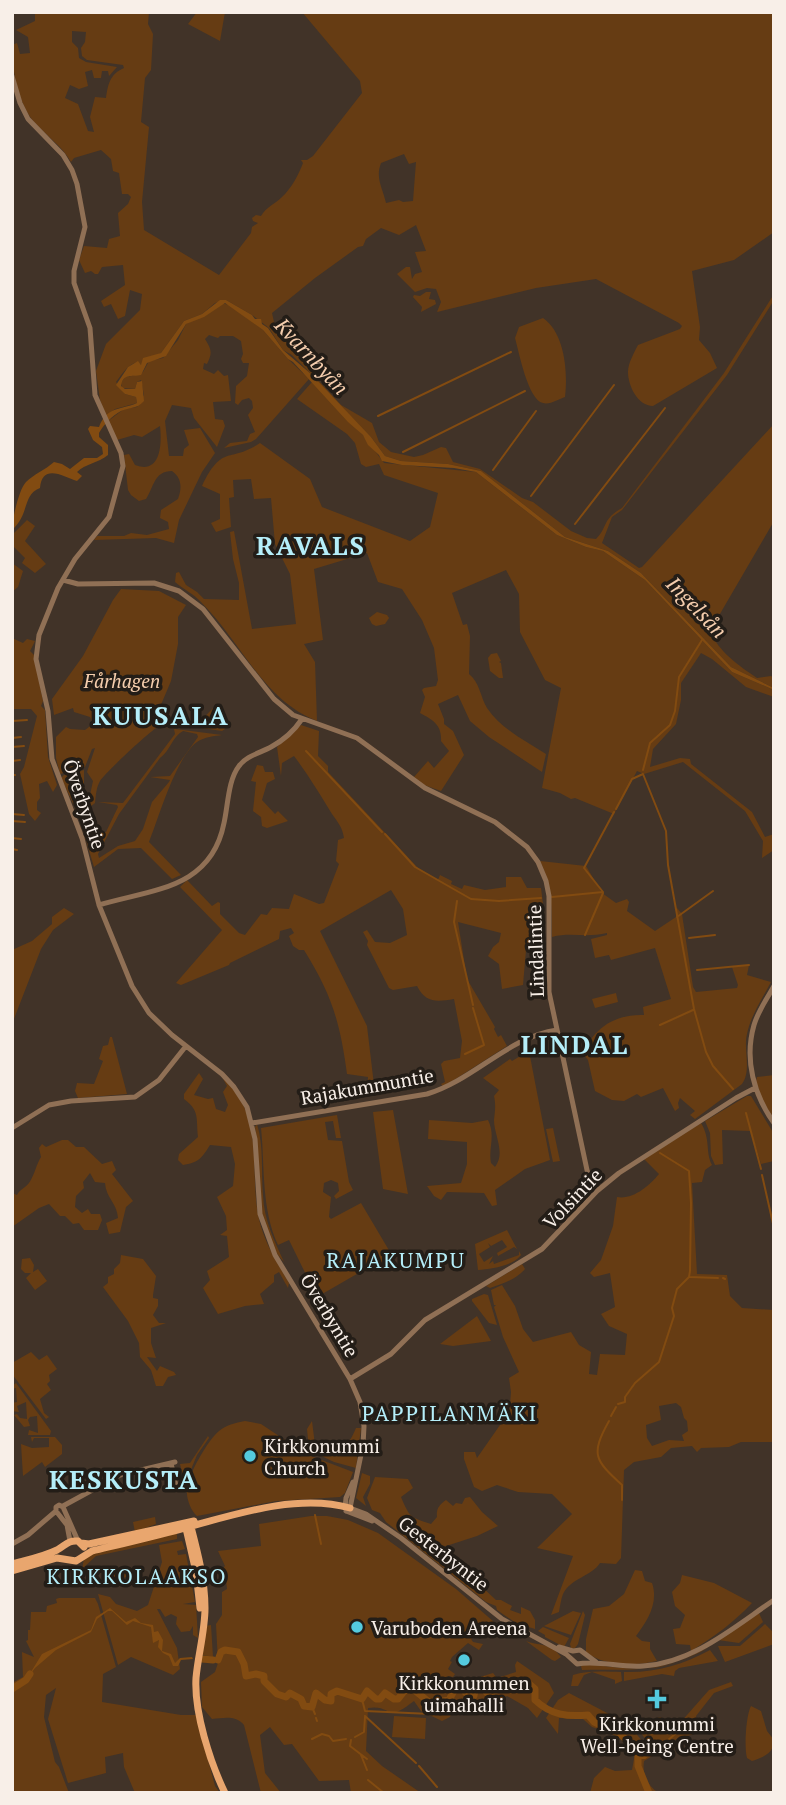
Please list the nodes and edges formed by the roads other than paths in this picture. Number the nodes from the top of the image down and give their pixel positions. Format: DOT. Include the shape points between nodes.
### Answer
graph roads {
  1 [pos="12,76"];
  2 [pos="63,580"];
  3 [pos="301,718"];
  4 [pos="100,905"];
  5 [pos="774,986"];
  6 [pos="557,1030"];
  7 [pos="186,1046"];
  8 [pos="755,1088"];
  9 [pos="251,1123"];
  10 [pos="774,1124"];
  11 [pos="12,1128"];
  12 [pos="597,1191"];
  13 [pos="350,1379"];
  14 [pos="176,1486"];
  15 [pos="347,1508"];
  16 [pos="60,1510"];
  17 [pos="188,1525"];
  18 [pos="73,1542"];
  19 [pos="12,1544"];
  20 [pos="84,1555"];
  21 [pos="67,1559"];
  22 [pos="12,1564"];
  23 [pos="12,1571"];
  24 [pos="774,1600"];
  25 [pos="491,1609"];
  26 [pos="573,1651"];
  27 [pos="585,1655"];
  28 [pos="571,1658"];
  29 [pos="596,1662"];
  30 [pos="582,1663"];
  31 [pos="225,1793"];
  1 -- 2 [label="street, Överbyntie" via="28,119 62,155 77,184 85,227 74,279 90,328 95,395 123,460 109,517 79,552"];
  2 -- 3 [label="street, Lindalintie" via="78,584 154,583 179,591 203,609 274,699"];
  2 -- 4 [label="street, Överbyntie" via="41,626 36,659 48,711 51,759 79,829"];
  3 -- 4 [label="street" via="283,740 237,768 220,839 207,861 174,886"];
  3 -- 6 [label="street, Lindalintie" via="357,738 425,788 495,821 527,847 538,862 549,897 549,986"];
  4 -- 7 [label="street, Överbyntie" via="137,995 160,1024"];
  5 -- 8 [label="street" via="754,1026"];
  6 -- 9 [label="street, Rajakummuntie" via="526,1038 452,1086 427,1094"];
  6 -- 12 [label="street, Lindalintie" via="587,1170"];
  7 -- 9 [label="street, Överbyntie" via="234,1087"];
  7 -- 11 [label="street" via="159,1080 141,1092 49,1105"];
  8 -- 10 [label="street"];
  8 -- 12 [label="street, Volsintie"];
  9 -- 13 [label="street, Överbyntie" via="258,1204 271,1246"];
  12 -- 13 [label="street, Volsintie" via="542,1249 425,1320 391,1354"];
  13 -- 15 [label="street, Överbyntie" via="364,1426"];
  14 -- 16 [label="street" via="173,1463 120,1475"];
  15 -- 17 [label="main road" via="271,1508"];
  15 -- 25 [label="street, Gesterbyntie" via="401,1538"];
  16 -- 18 [label="street"];
  16 -- 19 [label="street"];
  17 -- 18 [label="main road" via="89,1544"];
  17 -- 20 [label="main road"];
  17 -- 31 [label="main road" via="203,1579 205,1611 196,1683 198,1708"];
  18 -- 20 [label="main road" via="85,1549"];
  18 -- 21 [label="main road" via="63,1551"];
  18 -- 22 [label="main road"];
  20 -- 21 [label="main road" via="76,1561"];
  21 -- 23 [label="main road"];
  24 -- 29 [label="street" via="676,1660 635,1667"];
  25 -- 26 [label="street, Gesterbyntie"];
  25 -- 28 [label="street, Gesterbyntie" via="515,1628"];
  26 -- 27 [label="street"];
  26 -- 28 [label="street"];
  27 -- 29 [label="street"];
  27 -- 30 [label="street"];
  28 -- 30 [label="street" via="575,1664"];
  29 -- 30 [label="street"];
}
